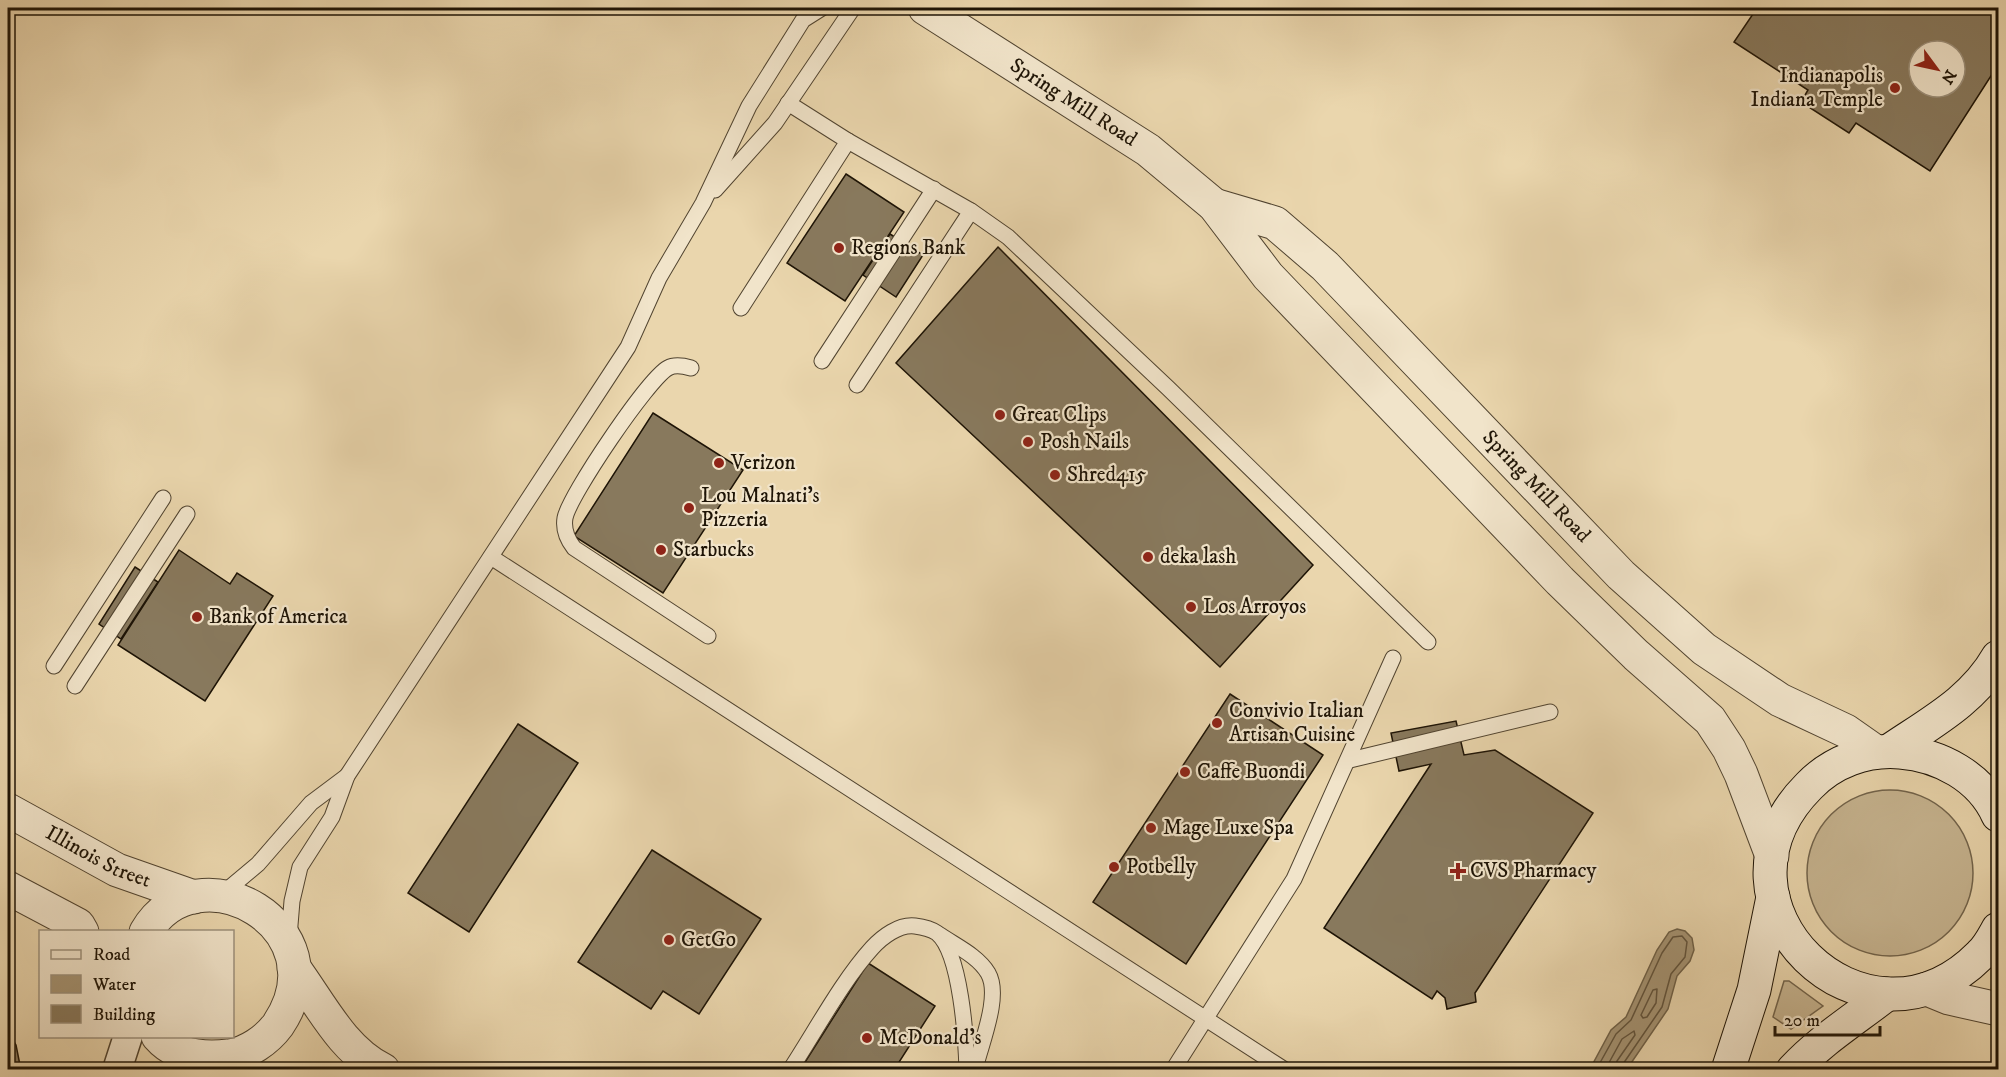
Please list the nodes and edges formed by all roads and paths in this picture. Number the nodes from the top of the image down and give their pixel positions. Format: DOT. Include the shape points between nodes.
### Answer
graph roads {
  1 [pos="822,8"];
  2 [pos="853,8"];
  3 [pos="925,8"];
  4 [pos="788,103"];
  5 [pos="848,141"];
  6 [pos="934,189"];
  7 [pos="703,203"];
  8 [pos="1215,205"];
  9 [pos="971,211"];
  10 [pos="741,308"];
  11 [pos="822,361"];
  12 [pos="691,368"];
  13 [pos="857,385"];
  14 [pos="163,498"];
  15 [pos="187,514"];
  16 [pos="491,557"];
  17 [pos="708,636"];
  18 [pos="1428,642"];
  19 [pos="1998,657"];
  20 [pos="1394,658"];
  21 [pos="54,666"];
  22 [pos="75,687"];
  23 [pos="1550,712"];
  24 [pos="1883,752"];
  25 [pos="1350,759"];
  26 [pos="347,776"];
  27 [pos="8,810"];
  28 [pos="1998,815"];
  29 [pos="1772,856"];
  30 [pos="8,888"];
  31 [pos="207,896"];
  32 [pos="1773,897"];
  33 [pos="1998,929"];
  34 [pos="81,930"];
  35 [pos="148,930"];
  36 [pos="939,934"];
  37 [pos="291,957"];
  38 [pos="1927,989"];
  39 [pos="1887,994"];
  40 [pos="1998,1009"];
  41 [pos="1206,1019"];
  42 [pos="127,1038"];
  43 [pos="161,1038"];
  44 [pos="209,1064"];
  45 [pos="971,1067"];
  46 [pos="117,1070"];
  47 [pos="383,1070"];
  48 [pos="790,1070"];
  49 [pos="1173,1070"];
  50 [pos="1286,1070"];
  51 [pos="1728,1070"];
  52 [pos="1793,1070"];
  1 -- 7 [label="lane" via="802,20 749,106"];
  2 -- 4 [label="lane"];
  3 -- 8 [label="street, Spring Mill Road" via="1148,150"];
  4 -- 5 [label="lane"];
  4 -- 7 [label="lane" via="775,123"];
  5 -- 6 [label="lane"];
  5 -- 10 [label="lane"];
  6 -- 9 [label="lane"];
  6 -- 11 [label="lane"];
  7 -- 16 [label="lane" via="658,278 628,347"];
  8 -- 24 [label="street, Spring Mill Road" via="1275,223 1325,266 1621,575 1704,649 1780,700"];
  8 -- 29 [label="street, Spring Mill Road" via="1268,276 1551,573 1710,720 1737,766"];
  9 -- 13 [label="lane"];
  9 -- 18 [label="lane" via="1008,237 1160,380"];
  12 -- 17 [label="lane" via="669,367 639,398 568,508 565,532 574,548"];
  14 -- 21 [label="lane"];
  15 -- 22 [label="lane"];
  16 -- 26 [label="lane"];
  16 -- 41 [label="lane"];
  19 -- 24 [label="street" via="1974,691"];
  20 -- 25 [label="lane"];
  23 -- 25 [label="lane"];
  24 -- 28 [label="street" via="1915,753 1940,761 1982,791"];
  24 -- 29 [label="street" via="1846,760 1818,776 1796,798 1780,825"];
  25 -- 41 [label="lane" via="1294,879"];
  26 -- 31 [label="lane" via="311,803 258,864"];
  26 -- 37 [label="lane" via="332,817 300,867 292,901"];
  27 -- 31 [label="street, Illinois Street" via="117,870"];
  29 -- 32 [label="street"];
  30 -- 34 [label="street"];
  31 -- 35 [label="street" via="170,907"];
  31 -- 37 [label="street, Illinois Street" via="242,900 261,911 278,927"];
  32 -- 39 [label="street" via="1784,927 1801,954 1826,975 1855,988"];
  32 -- 51 [label="street" via="1754,990"];
  33 -- 38 [label="street" via="1981,955 1956,975"];
  36 -- 45 [label="lane" via="955,969"];
  36 -- 45 [label="lane" via="973,957 989,974 993,999"];
  36 -- 48 [label="lane" via="912,926 893,931 873,947"];
  37 -- 44 [label="street" via="293,991 286,1013 273,1032 255,1046"];
  37 -- 47 [label="street" via="340,1035"];
  38 -- 39 [label="street"];
  38 -- 40 [label="street"];
  39 -- 52 [label="street" via="1822,1041"];
  41 -- 49 [label="lane"];
  41 -- 50 [label="lane"];
  42 -- 46 [label="street"];
  43 -- 44 [label="street"];
}
